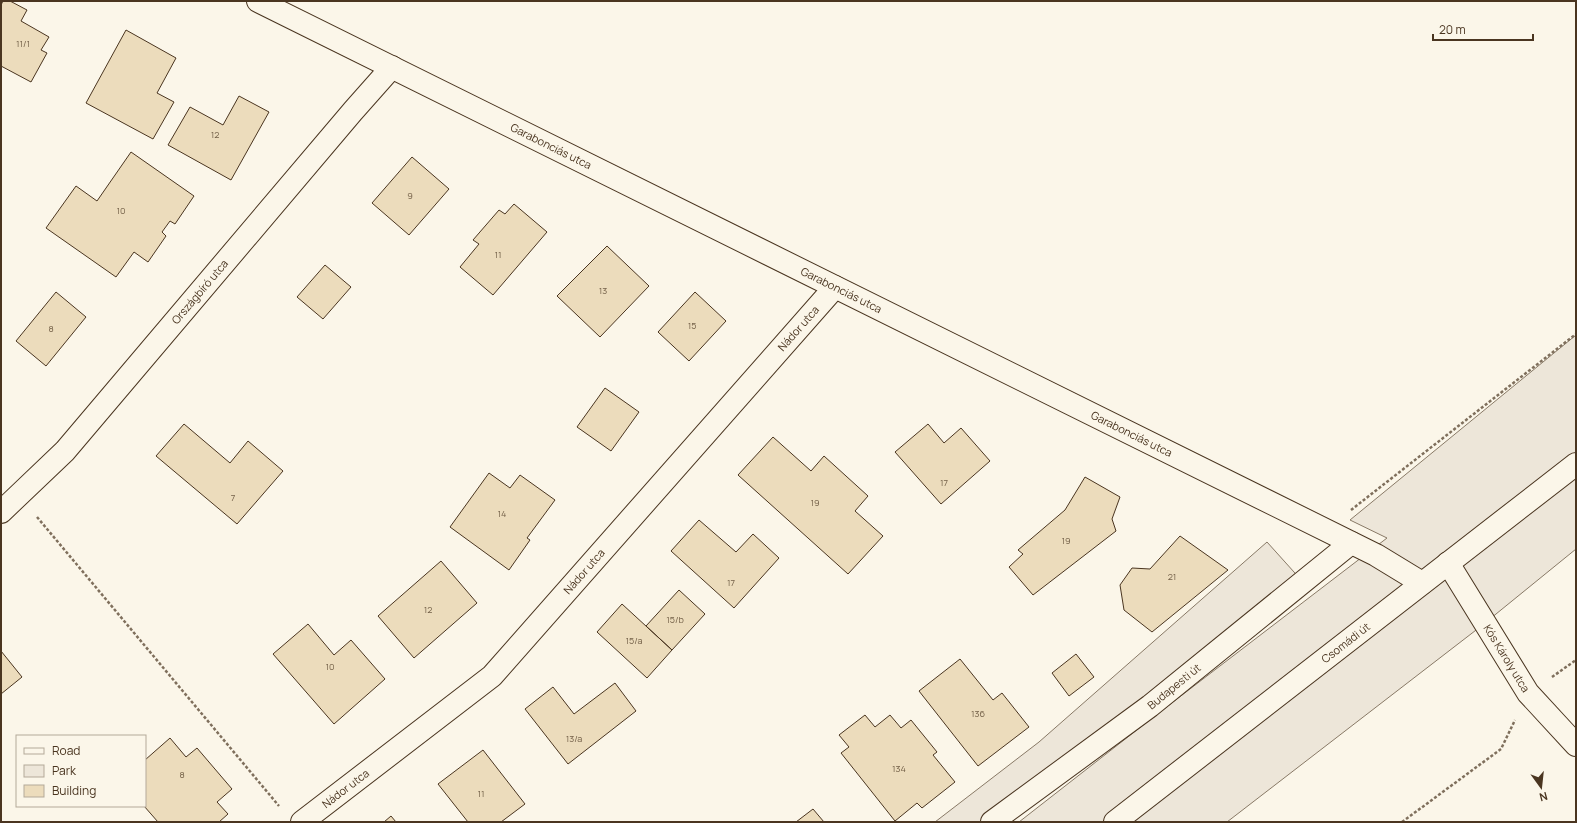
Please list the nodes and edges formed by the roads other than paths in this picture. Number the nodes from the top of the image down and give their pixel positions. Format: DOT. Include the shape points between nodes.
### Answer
graph roads {
  1 [pos="258,1"];
  2 [pos="392,67"];
  3 [pos="834,287"];
  4 [pos="1576,464"];
  5 [pos="1,512"];
  6 [pos="1350,543"];
  7 [pos="1448,563"];
  8 [pos="1422,583"];
  9 [pos="1576,745"];
  10 [pos="302,822"];
  11 [pos="992,822"];
  12 [pos="1115,822"];
  1 -- 2 [label="street, Garabonciás utca"];
  2 -- 3 [label="street, Garabonciás utca"];
  2 -- 5 [label="street, Országbíró utca" via="65,451"];
  3 -- 6 [label="street, Garabonciás utca"];
  3 -- 10 [label="street, Nádor utca" via="492,676"];
  4 -- 7 [label="street, Csomádi út"];
  6 -- 8 [label="street, Garabonciás utca" via="1376,555"];
  6 -- 11 [label="street, Budapesti út" via="1150,706"];
  7 -- 8 [label="street, Csomádi út"];
  7 -- 9 [label="street, Kós Károly utca" via="1528,692"];
  8 -- 12 [label="street, Csomádi út"];
}
